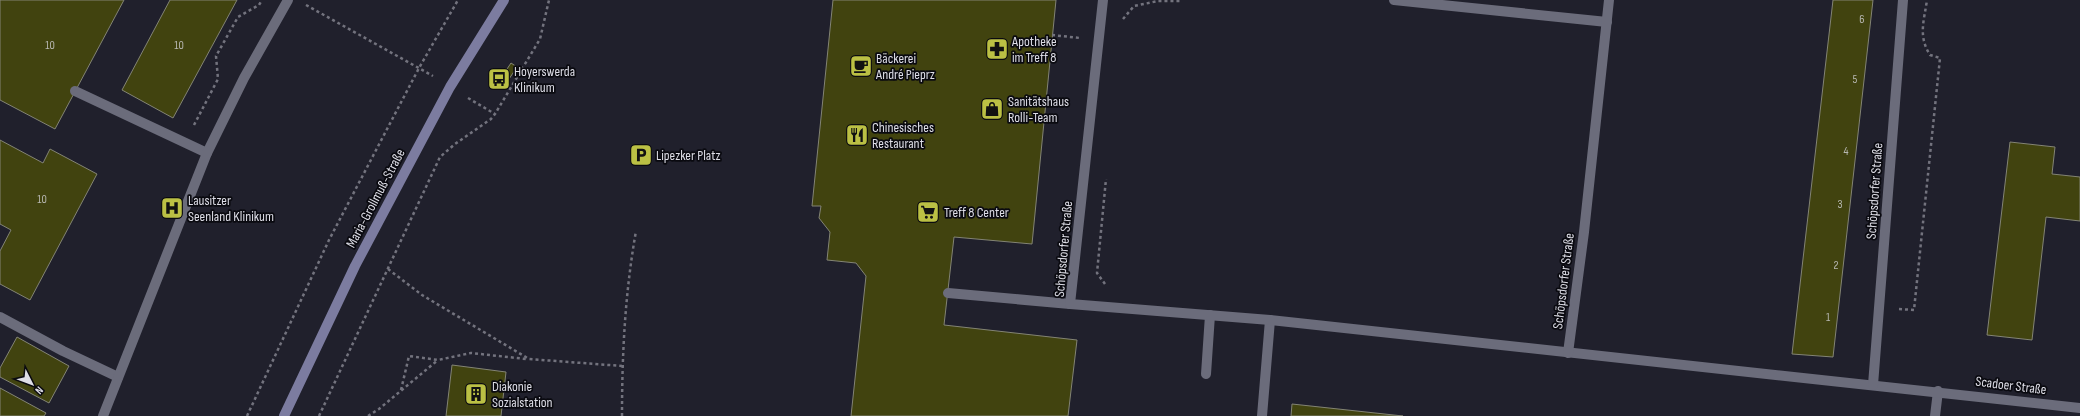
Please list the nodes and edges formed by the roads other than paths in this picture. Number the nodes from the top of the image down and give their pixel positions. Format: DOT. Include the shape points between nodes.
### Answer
graph roads {
  1 [pos="288,0"];
  2 [pos="504,0"];
  3 [pos="1104,0"];
  4 [pos="1394,0"];
  5 [pos="1609,0"];
  6 [pos="1903,0"];
  7 [pos="1607,22"];
  8 [pos="75,91"];
  9 [pos="207,153"];
  10 [pos="948,293"];
  11 [pos="1070,304"];
  12 [pos="1210,315"];
  13 [pos="0,317"];
  14 [pos="1270,320"];
  15 [pos="1568,353"];
  16 [pos="1206,374"];
  17 [pos="118,377"];
  18 [pos="1873,385"];
  19 [pos="1938,391"];
  20 [pos="2080,408"];
  21 [pos="103,416"];
  22 [pos="284,416"];
  23 [pos="1262,416"];
  24 [pos="1935,416"];
  1 -- 9 [label="street" via="244,78"];
  2 -- 22 [label="street, Maria-Grollmuß-Straße" via="450,87 355,266"];
  3 -- 11 [label="street, Schöpsdorfer Straße"];
  4 -- 7 [label="street"];
  5 -- 7 [label="street, Schöpsdorfer Straße"];
  6 -- 18 [label="street, Schöpsdorfer Straße"];
  7 -- 15 [label="street, Schöpsdorfer Straße"];
  8 -- 9 [label="street"];
  9 -- 17 [label="street"];
  10 -- 11 [label="street"];
  11 -- 12 [label="street, Schöpsdorfer Straße"];
  12 -- 14 [label="street, Schöpsdorfer Straße"];
  12 -- 16 [label="street"];
  13 -- 17 [label="street"];
  14 -- 15 [label="street, Schöpsdorfer Straße"];
  14 -- 23 [label="street"];
  15 -- 18 [label="street, Schöpsdorfer Straße"];
  17 -- 21 [label="street"];
  18 -- 19 [label="street, Schöpsdorfer Straße"];
  19 -- 20 [label="street, Scadoer Straße"];
  19 -- 24 [label="street"];
}
